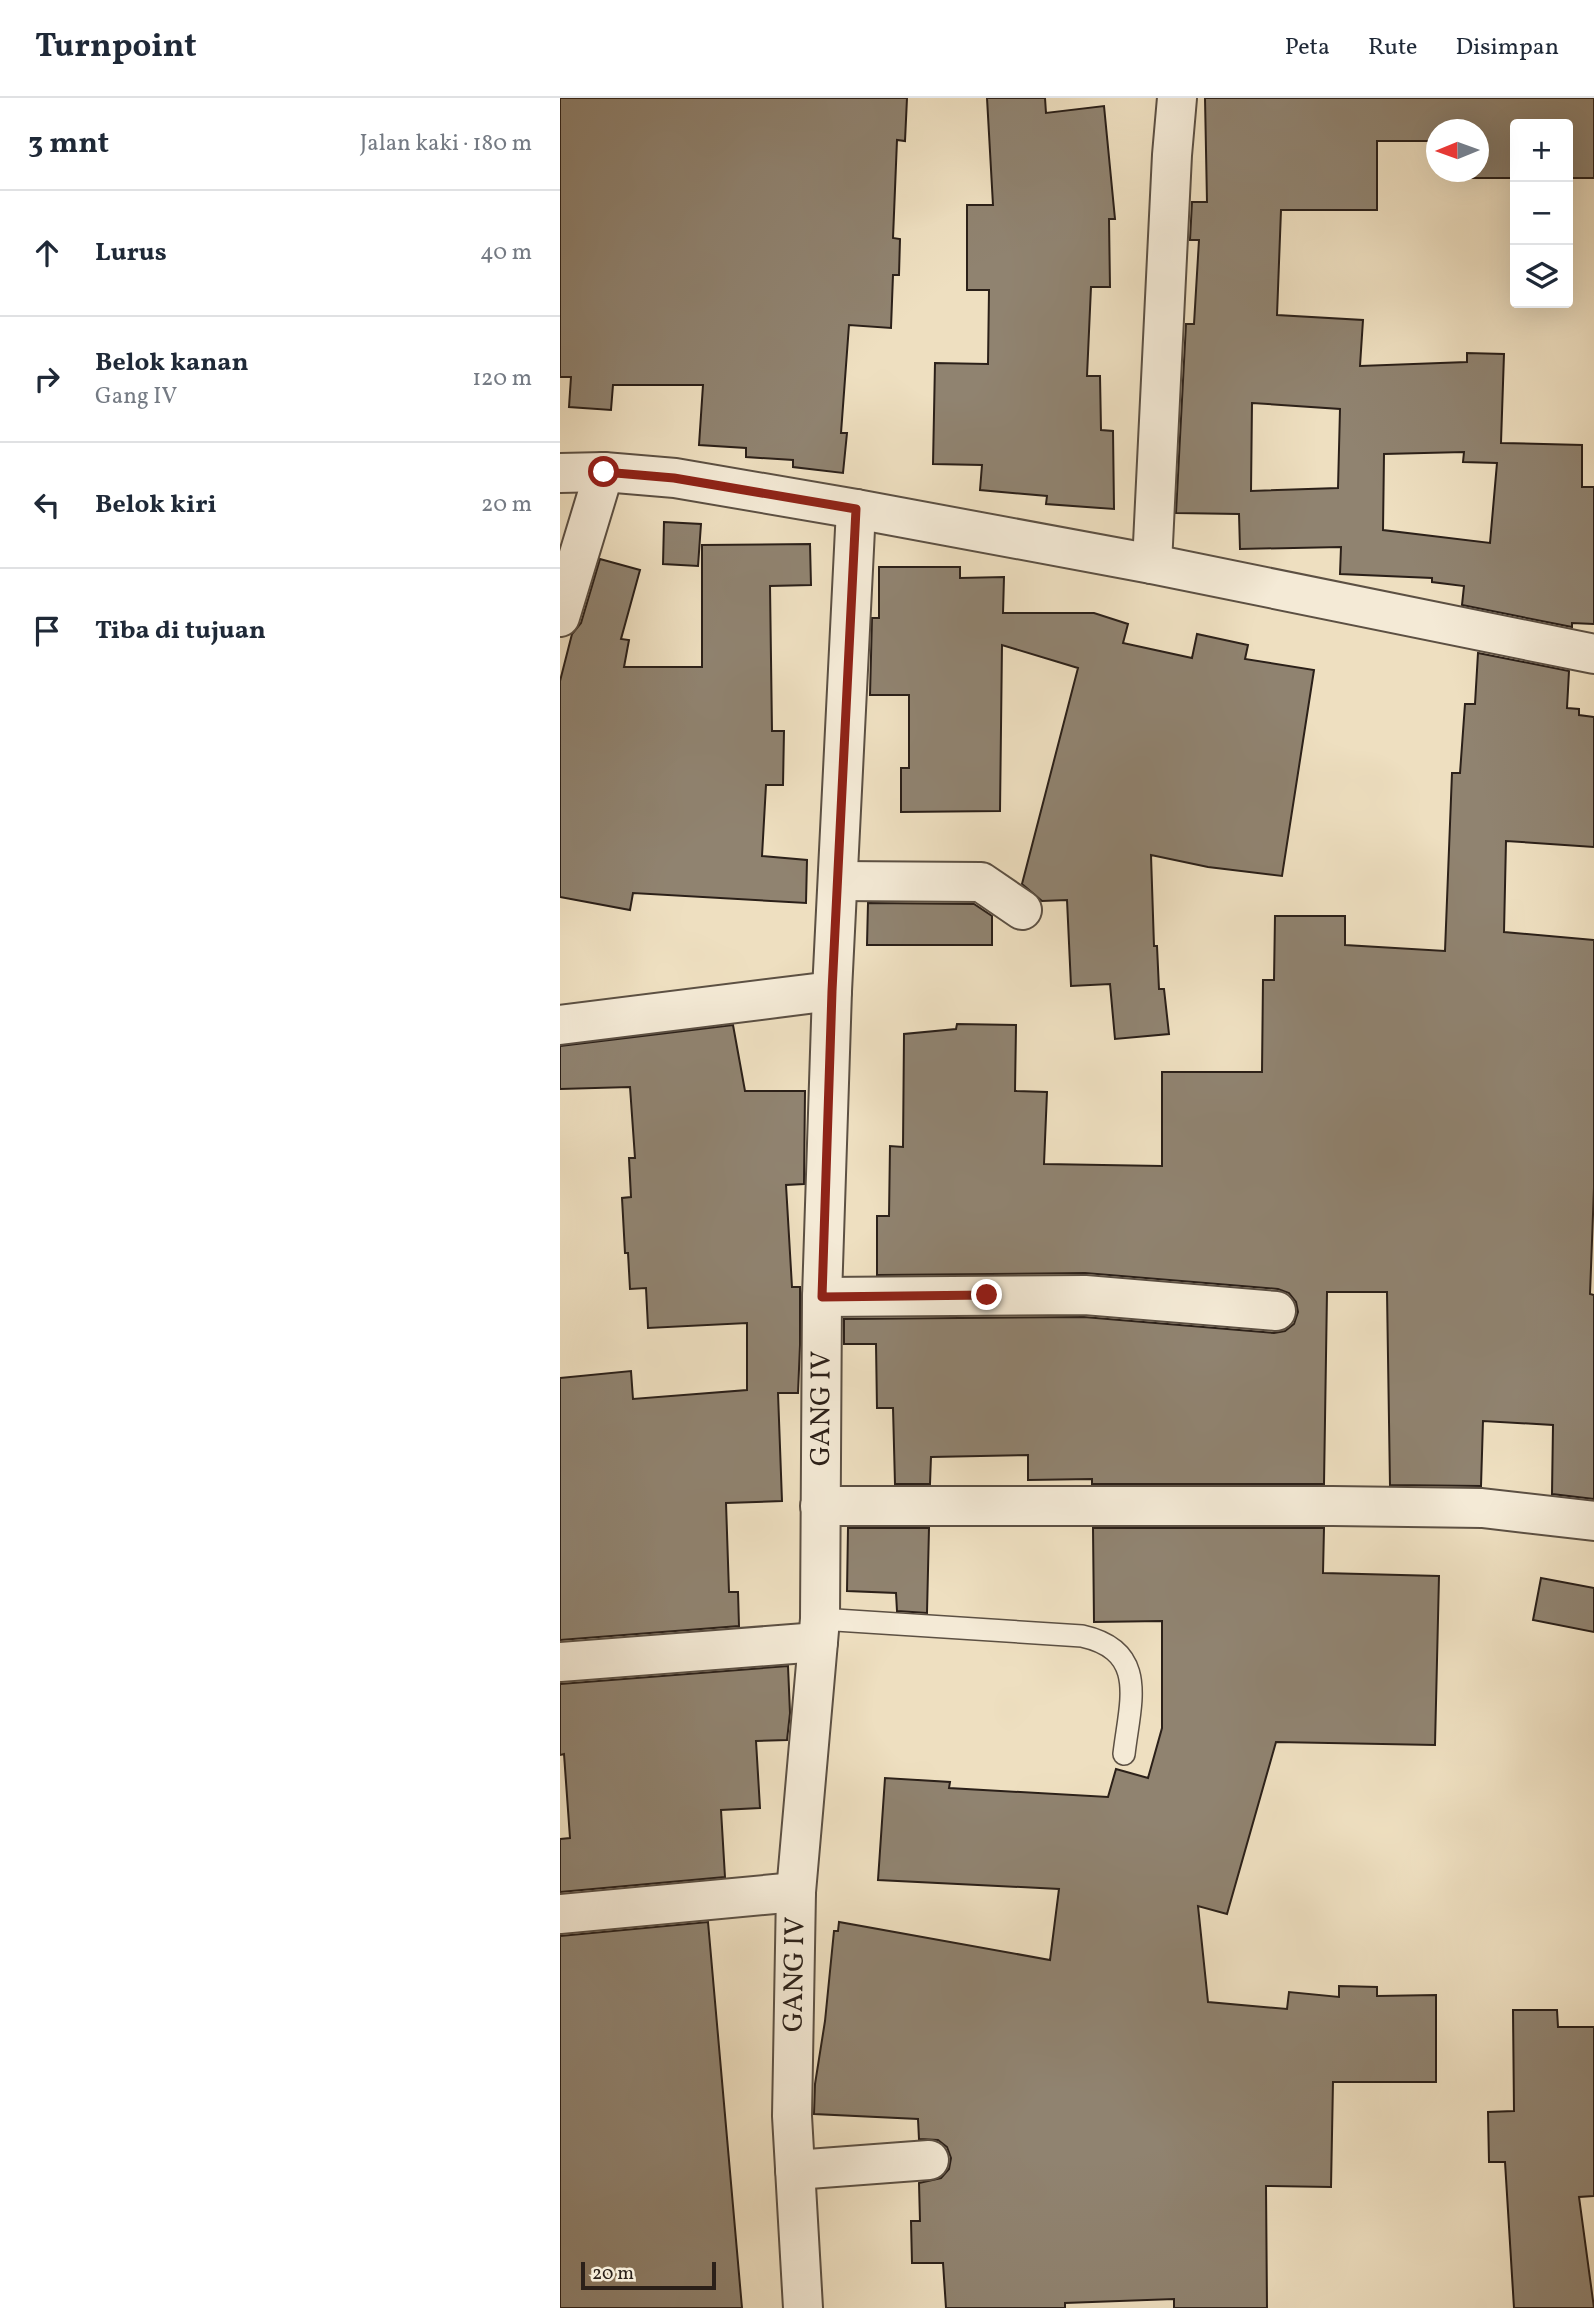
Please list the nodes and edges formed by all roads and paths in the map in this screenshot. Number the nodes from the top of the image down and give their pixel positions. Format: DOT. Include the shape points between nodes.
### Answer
graph roads {
  1 [pos="1177,98"];
  2 [pos="604,472"];
  3 [pos="560,473"];
  4 [pos="856,509"];
  5 [pos="1152,564"];
  6 [pos="560,617"];
  7 [pos="1594,654"];
  8 [pos="838,881"];
  9 [pos="1022,910"];
  10 [pos="832,991"];
  11 [pos="560,1025"];
  12 [pos="822,1297"];
  13 [pos="1276,1311"];
  14 [pos="820,1506"];
  15 [pos="1594,1521"];
  16 [pos="819,1630"];
  17 [pos="560,1662"];
  18 [pos="1124,1754"];
  19 [pos="796,1892"];
  20 [pos="560,1914"];
  21 [pos="929,2160"];
  22 [pos="795,2170"];
  23 [pos="803,2308"];
  1 -- 5 [label="street"];
  2 -- 3 [label="street"];
  2 -- 4 [label="street" via="674,478"];
  2 -- 6 [label="street"];
  4 -- 5 [label="street"];
  4 -- 8 [label="street, GANG IV"];
  5 -- 7 [label="street"];
  8 -- 9 [label="street" via="981,882"];
  8 -- 10 [label="street, GANG IV"];
  10 -- 11 [label="street"];
  10 -- 12 [label="street, GANG IV"];
  12 -- 13 [label="street" via="1085,1295"];
  12 -- 14 [label="street, GANG IV"];
  14 -- 15 [label="street" via="1468,1508"];
  14 -- 16 [label="street, GANG IV"];
  16 -- 17 [label="street"];
  16 -- 18 [label="lane" via="1082,1636 1111,1646 1130,1673"];
  16 -- 19 [label="street, GANG IV"];
  19 -- 20 [label="street"];
  19 -- 22 [label="street, GANG IV"];
  21 -- 22 [label="street"];
  22 -- 23 [label="street, GANG IV"];
}
